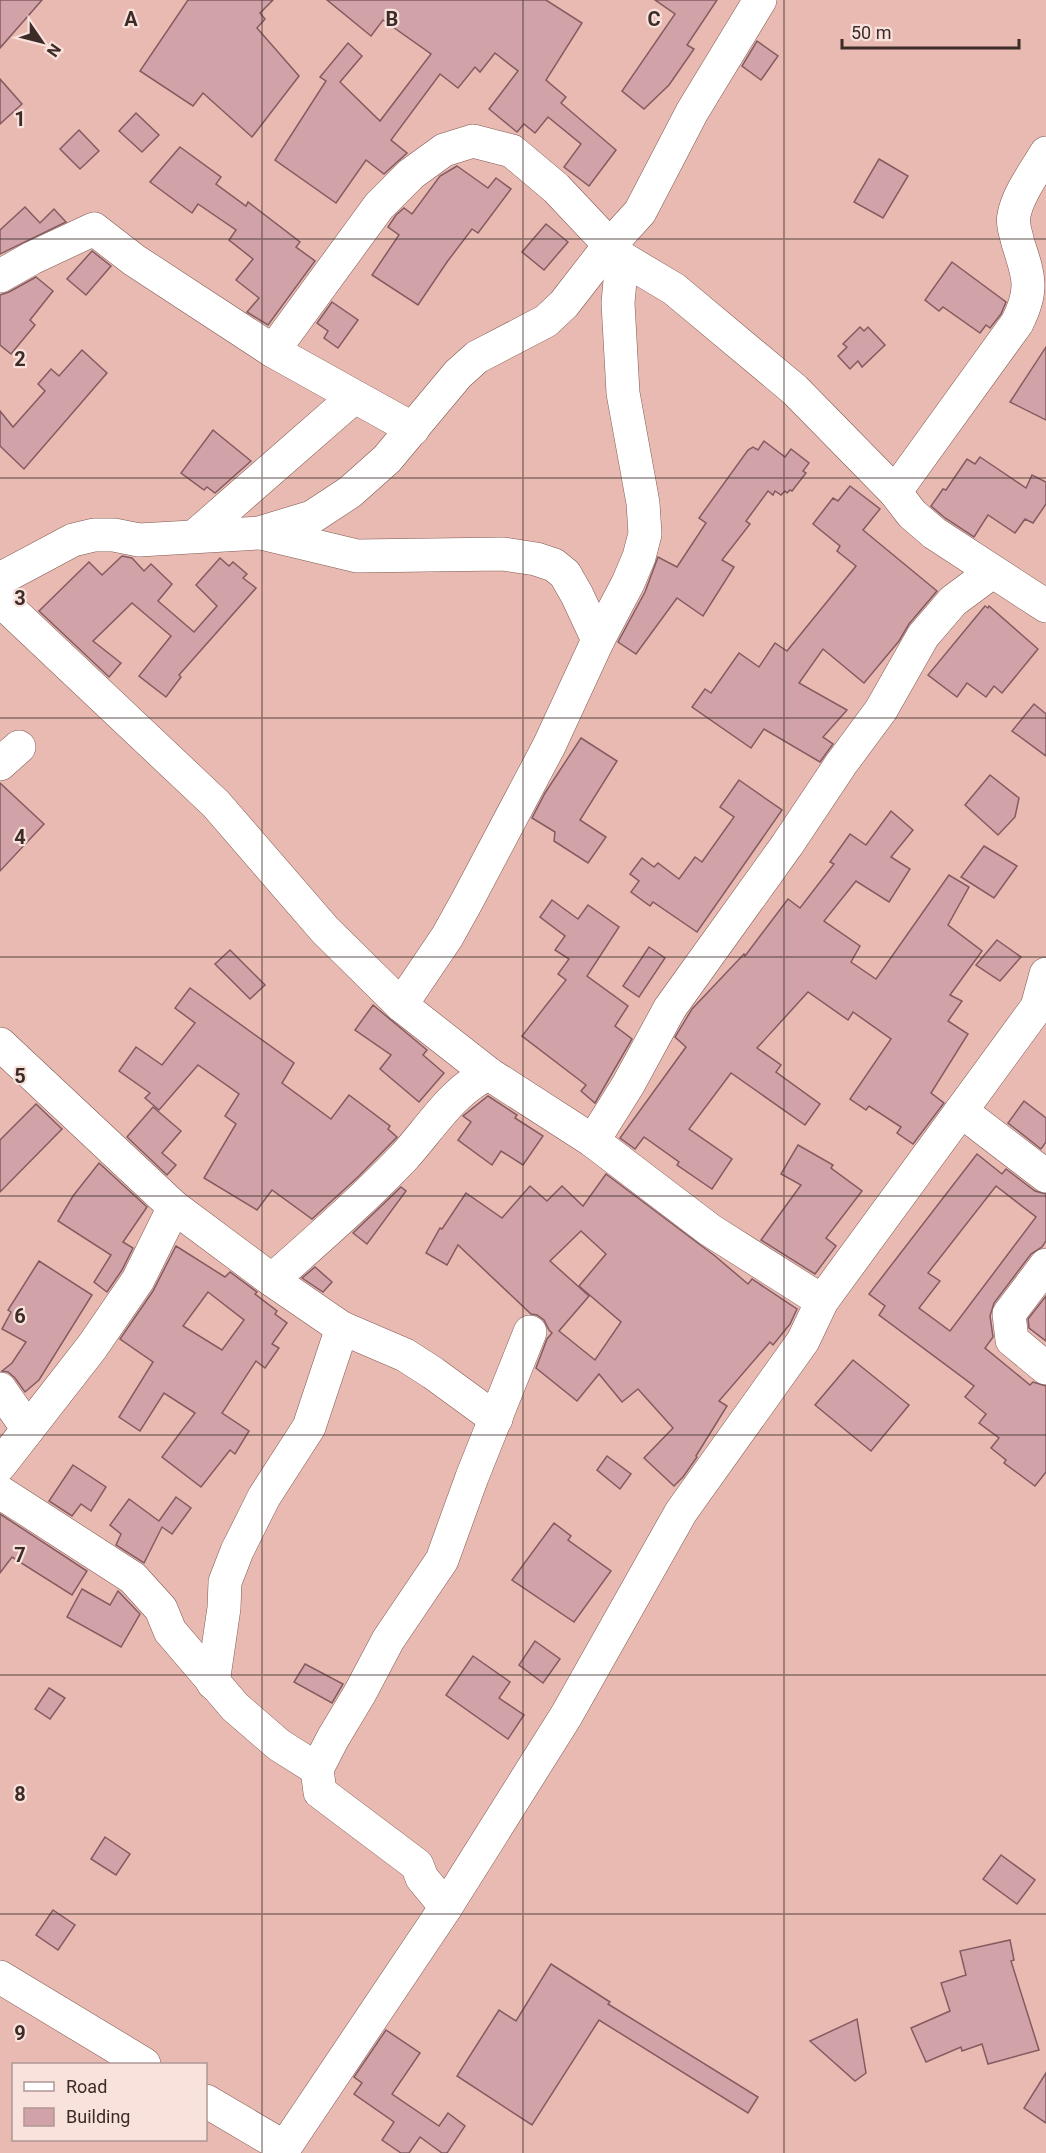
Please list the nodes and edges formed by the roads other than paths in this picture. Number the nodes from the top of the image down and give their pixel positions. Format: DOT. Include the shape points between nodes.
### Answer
graph roads {
  1 [pos="760,0"];
  2 [pos="1046,153"];
  3 [pos="616,252"];
  4 [pos="0,276"];
  5 [pos="273,351"];
  6 [pos="354,397"];
  7 [pos="413,429"];
  8 [pos="895,492"];
  9 [pos="259,533"];
  10 [pos="195,536"];
  11 [pos="992,572"];
  12 [pos="0,579"];
  13 [pos="0,600"];
  14 [pos="1046,606"];
  15 [pos="598,640"];
  16 [pos="1046,974"];
  17 [pos="401,1005"];
  18 [pos="1041,1010"];
  19 [pos="0,1044"];
  20 [pos="489,1074"];
  21 [pos="961,1111"];
  22 [pos="593,1141"];
  23 [pos="1046,1176"];
  24 [pos="174,1207"];
  25 [pos="1046,1265"];
  26 [pos="272,1280"];
  27 [pos="822,1301"];
  28 [pos="342,1328"];
  29 [pos="530,1332"];
  30 [pos="1046,1368"];
  31 [pos="0,1389"];
  32 [pos="496,1419"];
  33 [pos="28,1429"];
  34 [pos="0,1465"];
  35 [pos="0,1492"];
  36 [pos="213,1683"];
  37 [pos="317,1770"];
  38 [pos="446,1907"];
  39 [pos="0,1977"];
  40 [pos="142,2063"];
  41 [pos="207,2102"];
  42 [pos="282,2150"];
  1 -- 3 [label="street" via="692,112"];
  2 -- 8 [label="street" via="1014,214 1026,267 1029,294 1025,307"];
  3 -- 5 [label="street" via="556,188 512,151 473,141 444,150 411,174 379,206"];
  3 -- 7 [label="street" via="552,316 477,357"];
  3 -- 8 [label="street" via="674,289 770,368"];
  3 -- 15 [label="street" via="623,393 644,503 645,534 628,583"];
  4 -- 5 [label="street" via="94,229 134,260"];
  5 -- 6 [label="street"];
  6 -- 7 [label="street"];
  6 -- 10 [label="street"];
  7 -- 9 [label="street" via="350,492 312,518"];
  8 -- 11 [label="street" via="933,533"];
  9 -- 10 [label="street"];
  9 -- 15 [label="street" via="357,556 503,554 536,559 565,574"];
  10 -- 12 [label="street" via="139,540 114,535 73,540"];
  11 -- 14 [label="street"];
  11 -- 22 [label="street" via="953,602 923,636 881,710 670,1008"];
  13 -- 17 [label="street" via="216,804 326,930"];
  15 -- 17 [label="street" via="549,746 467,901"];
  16 -- 18 [label="street"];
  17 -- 20 [label="street"];
  18 -- 21 [label="street"];
  19 -- 24 [label="street"];
  20 -- 22 [label="street"];
  20 -- 26 [label="street" via="476,1079 404,1157"];
  21 -- 23 [label="street"];
  21 -- 27 [label="street"];
  22 -- 27 [label="street" via="710,1230"];
  24 -- 26 [label="street"];
  24 -- 33 [label="street" via="138,1280"];
  25 -- 30 [label="street" via="1009,1314 1012,1340"];
  26 -- 28 [label="street"];
  27 -- 38 [label="street" via="803,1341 681,1512 566,1716"];
  28 -- 32 [label="street" via="405,1355"];
  28 -- 36 [label="street" via="309,1427 264,1497 225,1582"];
  29 -- 32 [label="street"];
  31 -- 33 [label="street"];
  32 -- 37 [label="street" via="442,1560 388,1640"];
  33 -- 34 [label="street"];
  35 -- 36 [label="street" via="133,1578 161,1609 170,1631"];
  36 -- 37 [label="street" via="265,1734"];
  37 -- 38 [label="street" via="320,1792 417,1865 422,1878"];
  38 -- 42 [label="street"];
  39 -- 40 [label="street"];
  41 -- 42 [label="street"];
}
